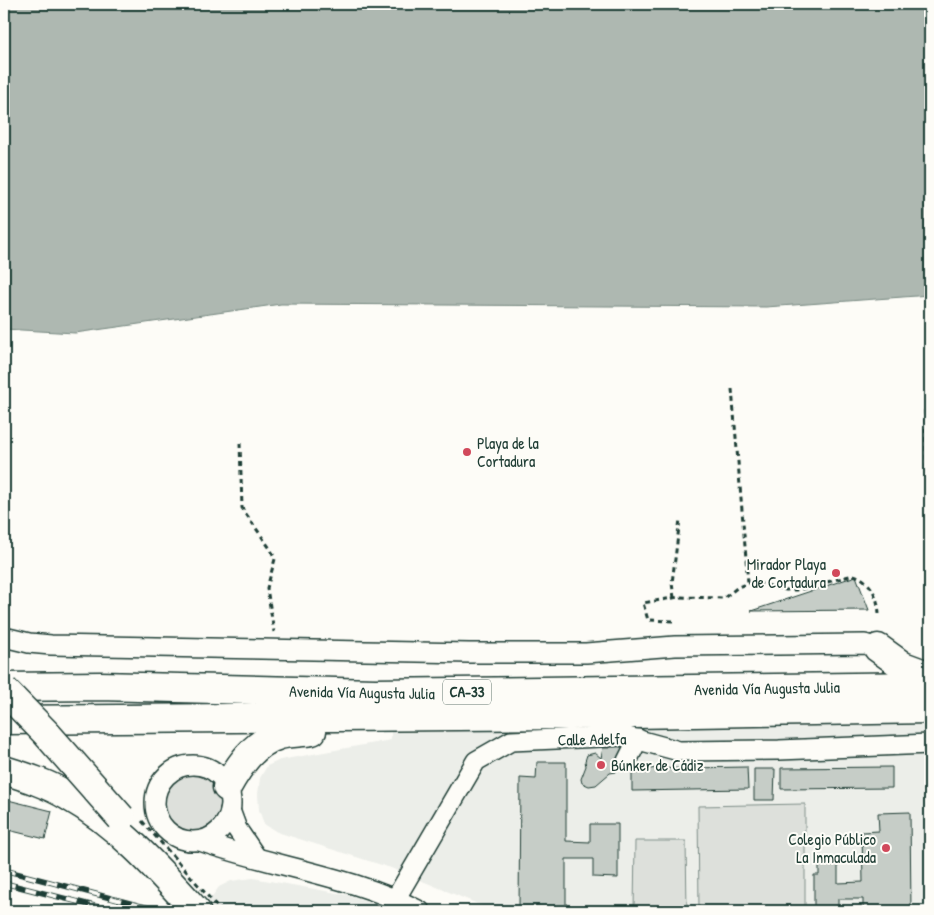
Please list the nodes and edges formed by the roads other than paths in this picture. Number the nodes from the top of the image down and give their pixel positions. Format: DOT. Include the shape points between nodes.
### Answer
graph roads {
  1 [pos="4,637"];
  2 [pos="878,648"];
  3 [pos="930,676"];
  4 [pos="930,686"];
  5 [pos="4,688"];
  6 [pos="930,709"];
  7 [pos="360,717"];
  8 [pos="4,720"];
  9 [pos="638,739"];
  10 [pos="930,744"];
  11 [pos="627,761"];
  12 [pos="4,770"];
  13 [pos="229,799"];
  14 [pos="200,841"];
  15 [pos="256,857"];
  16 [pos="156,867"];
  17 [pos="396,898"];
  18 [pos="196,911"];
  19 [pos="420,911"];
  1 -- 2 [label="street" via="51,644 469,653 586,653 675,646 864,644"];
  2 -- 3 [label="highway" via="902,666"];
  4 -- 5 [label="highway, Avenida Vía Augusta Julia / CA-33" via="376,693 100,686"];
  5 -- 16 [label="highway, bridge" via="115,810"];
  6 -- 7 [label="highway, Avenida Vía Augusta Julia / CA-33"];
  7 -- 8 [label="highway, Avenida Vía Augusta Julia / CA-33"];
  7 -- 13 [label="highway" via="336,726 280,735 264,742 244,761"];
  9 -- 10 [label="street, Calle Adelfa" via="679,751"];
  9 -- 11 [label="street"];
  9 -- 17 [label="street, Calle Adelfa" via="624,736 512,741 476,761"];
  12 -- 16 [label="highway" via="37,780 68,796 95,814"];
  13 -- 14 [label="street" via="226,821 220,830"];
  13 -- 14 [label="street" via="220,777 209,769 184,766 162,780 156,792 155,805 164,829 174,837"];
  13 -- 15 [label="street" via="237,829"];
  14 -- 15 [label="street"];
  15 -- 17 [label="street"];
  16 -- 18 [label="highway"];
  17 -- 19 [label="street"];
}
